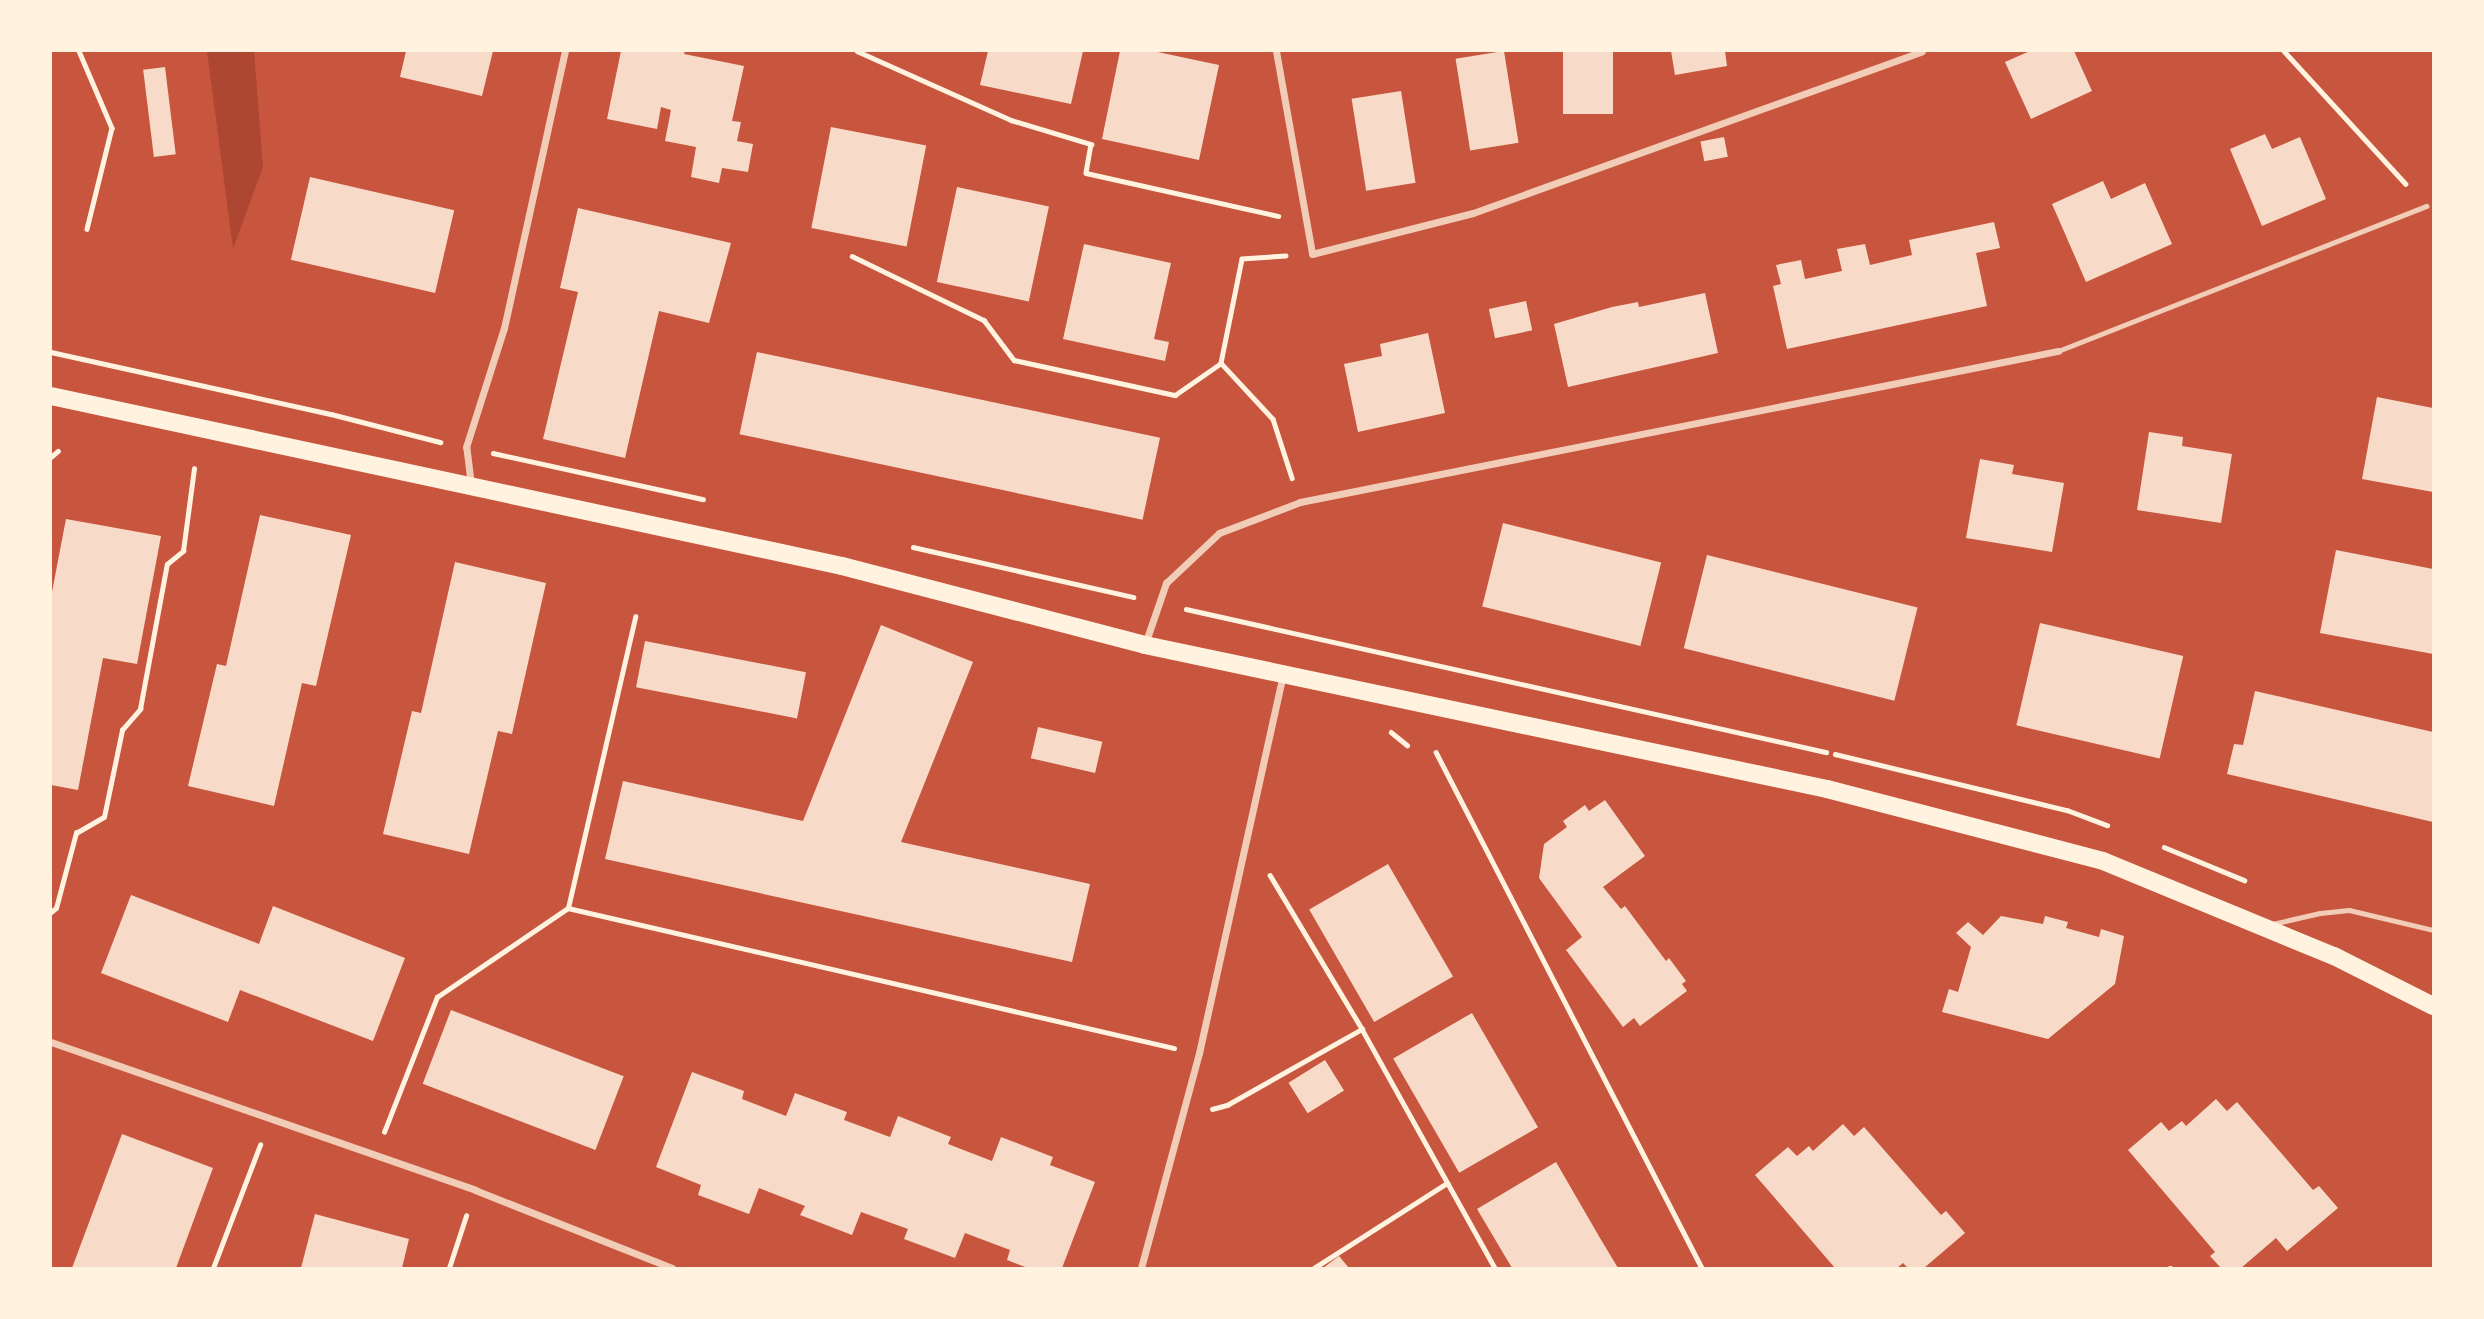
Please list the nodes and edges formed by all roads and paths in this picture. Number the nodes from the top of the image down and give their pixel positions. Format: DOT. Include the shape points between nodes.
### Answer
graph roads {
  1 [pos="79,51"];
  2 [pos="565,51"];
  3 [pos="857,51"];
  4 [pos="1276,51"];
  5 [pos="1922,51"];
  6 [pos="2284,51"];
  7 [pos="2426,206"];
  8 [pos="1307,222"];
  9 [pos="87,229"];
  10 [pos="1312,254"];
  11 [pos="852,256"];
  12 [pos="2058,351"];
  13 [pos="51,352"];
  14 [pos="1221,363"];
  15 [pos="51,396"];
  16 [pos="431,440"];
  17 [pos="58,451"];
  18 [pos="51,457"];
  19 [pos="194,469"];
  20 [pos="471,485"];
  21 [pos="1300,502"];
  22 [pos="635,617"];
  23 [pos="1145,645"];
  24 [pos="1283,675"];
  25 [pos="1436,752"];
  26 [pos="1270,875"];
  27 [pos="568,908"];
  28 [pos="51,912"];
  29 [pos="2264,926"];
  30 [pos="2433,930"];
  31 [pos="2433,1006"];
  32 [pos="1362,1029"];
  33 [pos="51,1042"];
  34 [pos="1199,1053"];
  35 [pos="1183,1116"];
  36 [pos="271,1117"];
  37 [pos="375,1156"];
  38 [pos="1447,1183"];
  39 [pos="475,1190"];
  40 [pos="213,1268"];
  41 [pos="449,1268"];
  42 [pos="672,1268"];
  43 [pos="1141,1268"];
  44 [pos="1314,1268"];
  45 [pos="1495,1268"];
  46 [pos="1702,1268"];
  1 -- 9 [label="path" via="111,128"];
  2 -- 20 [label="street" via="504,328 466,447"];
  3 -- 8 [label="path" via="1011,120 1091,144 1086,173"];
  4 -- 8 [label="street"];
  5 -- 10 [label="street" via="1473,213"];
  6 -- 7 [label="path"];
  7 -- 12 [label="lane"];
  8 -- 10 [label="street"];
  10 -- 14 [label="path" via="1242,259"];
  11 -- 14 [label="path" via="984,320 1014,360 1175,395"];
  12 -- 21 [label="street"];
  13 -- 16 [label="path"];
  14 -- 21 [label="path" via="1273,419"];
  15 -- 20 [label="main road"];
  17 -- 18 [label="path"];
  19 -- 28 [label="path" via="183,551 167,564 140,709 122,730 104,817 76,833 56,908"];
  20 -- 23 [label="main road" via="842,566"];
  21 -- 23 [label="street" via="1219,533 1166,583"];
  22 -- 27 [label="path"];
  23 -- 24 [label="main road"];
  24 -- 29 [label="main road" via="1840,793 2103,861"];
  24 -- 34 [label="street"];
  25 -- 46 [label="path"];
  26 -- 32 [label="path"];
  27 -- 34 [label="path"];
  27 -- 37 [label="path" via="437,996"];
  29 -- 30 [label="lane" via="2349,910"];
  29 -- 31 [label="main road"];
  32 -- 35 [label="path" via="1227,1105"];
  32 -- 38 [label="path"];
  33 -- 36 [label="street"];
  34 -- 35 [label="street"];
  35 -- 43 [label="street"];
  36 -- 37 [label="street"];
  36 -- 40 [label="path"];
  37 -- 39 [label="street"];
  38 -- 44 [label="path"];
  38 -- 45 [label="path"];
  39 -- 41 [label="path"];
  39 -- 42 [label="street"];
}
